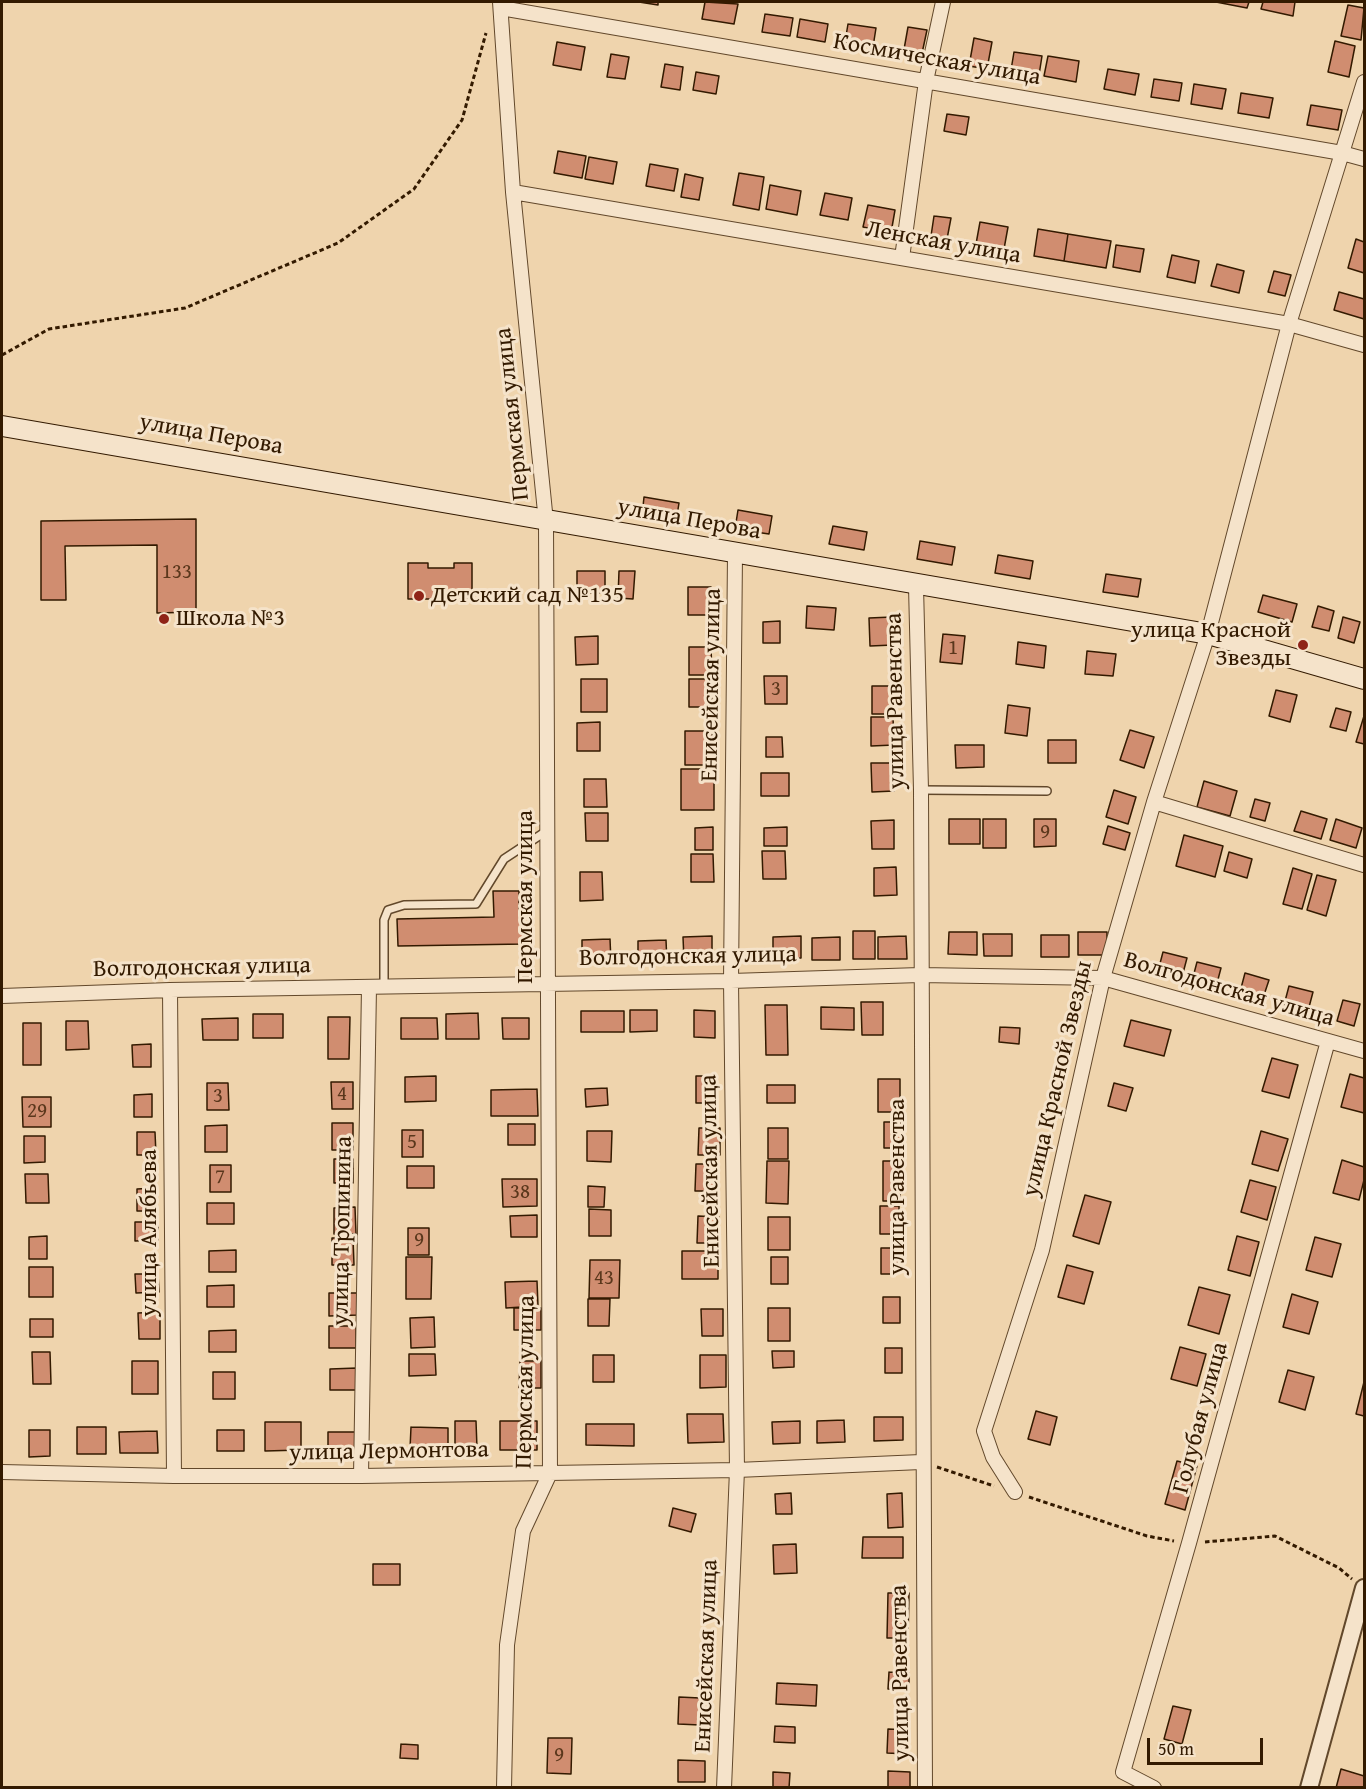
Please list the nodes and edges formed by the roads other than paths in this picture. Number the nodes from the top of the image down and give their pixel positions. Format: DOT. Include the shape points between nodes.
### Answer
graph roads {
  1 [pos="943,2"];
  2 [pos="501,10"];
  3 [pos="926,81"];
  4 [pos="1365,82"];
  5 [pos="1342,153"];
  6 [pos="1365,159"];
  7 [pos="513,192"];
  8 [pos="902,258"];
  9 [pos="1289,324"];
  10 [pos="1365,345"];
  11 [pos="2,426"];
  12 [pos="546,522"];
  13 [pos="735,554"];
  14 [pos="916,586"];
  15 [pos="1208,634"];
  16 [pos="1365,679"];
  17 [pos="921,790"];
  18 [pos="1047,791"];
  19 [pos="1154,802"];
  20 [pos="548,830"];
  21 [pos="1365,866"];
  22 [pos="920,975"];
  23 [pos="1103,978"];
  24 [pos="732,981"];
  25 [pos="549,982"];
  26 [pos="384,986"];
  27 [pos="369,987"];
  28 [pos="170,990"];
  29 [pos="2,996"];
  30 [pos="1328,1041"];
  31 [pos="1365,1051"];
  32 [pos="921,1462"];
  33 [pos="737,1470"];
  34 [pos="2,1472"];
  35 [pos="550,1473"];
  36 [pos="174,1476"];
  37 [pos="361,1476"];
  38 [pos="1015,1492"];
  39 [pos="1364,1588"];
  40 [pos="504,1788"];
  41 [pos="724,1788"];
  42 [pos="925,1788"];
  43 [pos="1154,1788"];
  44 [pos="1309,1788"];
  1 -- 3 [label="street"];
  2 -- 3 [label="street, Космическая улица"];
  2 -- 7 [label="street, Пермская улица"];
  3 -- 5 [label="street, Космическая улица"];
  3 -- 8 [label="street"];
  4 -- 5 [label="street, улица Красной Звезды"];
  5 -- 6 [label="street, Космическая улица"];
  5 -- 9 [label="street, улица Красной Звезды"];
  7 -- 8 [label="street, Ленская улица"];
  7 -- 12 [label="street, Пермская улица"];
  8 -- 9 [label="street, Ленская улица"];
  9 -- 10 [label="street, Ленская улица"];
  9 -- 15 [label="street, улица Красной Звезды"];
  11 -- 12 [label="main road, улица Перова"];
  12 -- 13 [label="main road, улица Перова"];
  12 -- 20 [label="street, Пермская улица"];
  13 -- 14 [label="main road, улица Перова"];
  13 -- 24 [label="street, Енисейская улица"];
  14 -- 15 [label="main road, улица Перова"];
  14 -- 17 [label="street, улица Равенства"];
  15 -- 16 [label="main road, улица Перова"];
  15 -- 19 [label="street, улица Красной Звезды"];
  17 -- 18 [label="lane"];
  17 -- 22 [label="street, улица Равенства"];
  19 -- 21 [label="street"];
  19 -- 23 [label="street, улица Красной Звезды"];
  20 -- 25 [label="street, Пермская улица"];
  20 -- 26 [label="lane" via="504,859 476,904 388,910 384,920"];
  22 -- 23 [label="street, Волгодонская улица"];
  22 -- 24 [label="street, Волгодонская улица"];
  22 -- 32 [label="street, улица Равенства"];
  23 -- 30 [label="street, Волгодонская улица"];
  23 -- 38 [label="street, улица Красной Звезды" via="1042,1250 984,1431 993,1457"];
  24 -- 25 [label="street, Волгодонская улица"];
  24 -- 33 [label="street, Енисейская улица"];
  25 -- 26 [label="street, Волгодонская улица"];
  25 -- 35 [label="street, Пермская улица"];
  26 -- 27 [label="street, Волгодонская улица"];
  27 -- 28 [label="street, Волгодонская улица"];
  27 -- 37 [label="street, улица Тропинина"];
  28 -- 29 [label="street, Волгодонская улица"];
  28 -- 36 [label="street, улица Алябьева"];
  30 -- 31 [label="street, Волгодонская улица"];
  30 -- 43 [label="street, Голубая улица" via="1123,1772"];
  32 -- 33 [label="street, улица Лермонтова"];
  32 -- 42 [label="street, улица Равенства"];
  33 -- 35 [label="street, улица Лермонтова"];
  33 -- 41 [label="street, Енисейская улица"];
  34 -- 36 [label="street, улица Лермонтова"];
  35 -- 37 [label="street, улица Лермонтова"];
  35 -- 40 [label="street, Пермская улица" via="523,1532 507,1644"];
  36 -- 37 [label="street, улица Лермонтова"];
  39 -- 44 [label="street"];
}
